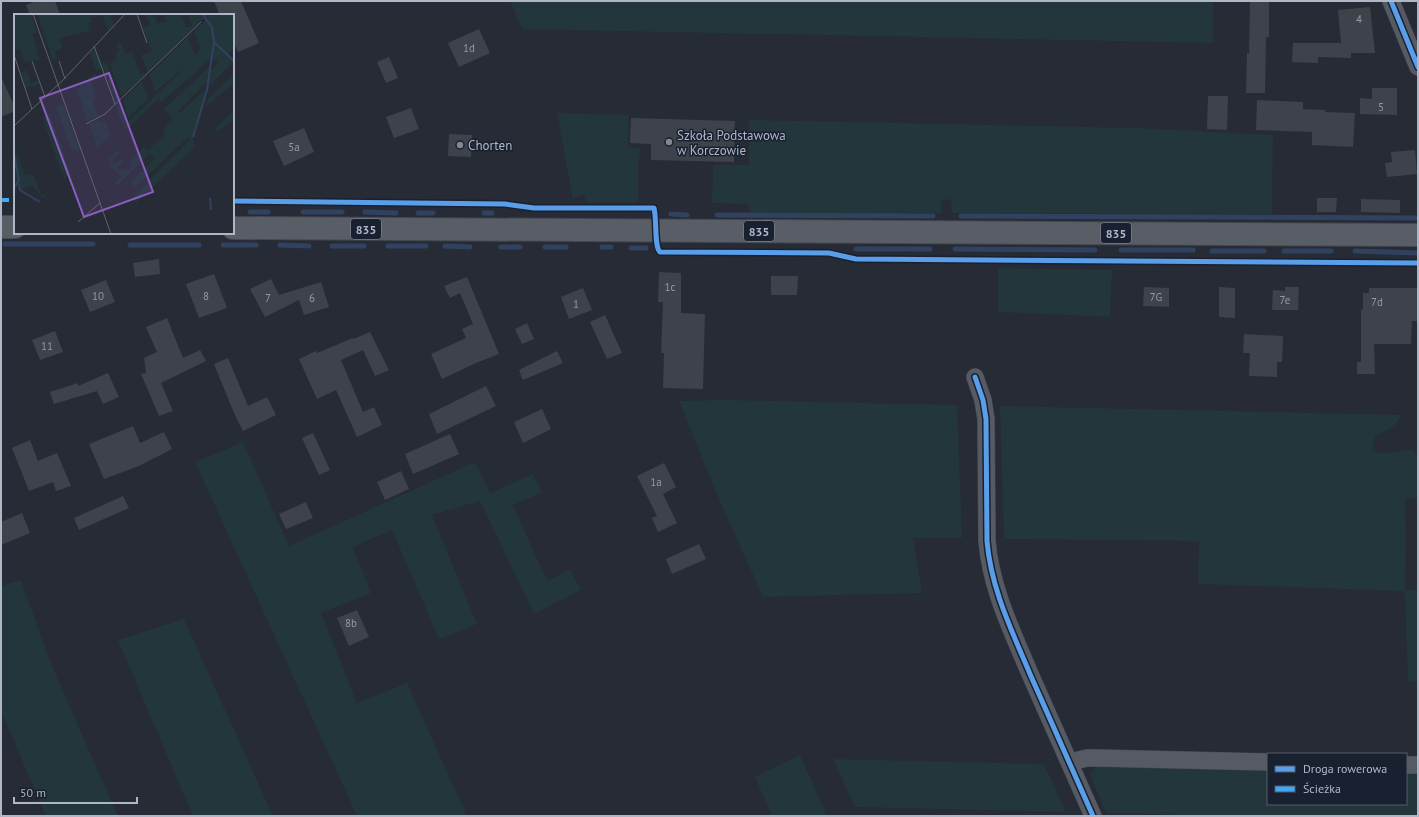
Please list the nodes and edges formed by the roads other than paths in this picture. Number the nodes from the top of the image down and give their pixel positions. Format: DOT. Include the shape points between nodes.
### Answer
graph roads {
  1 [pos="1391,1"];
  2 [pos="1418,68"];
  3 [pos="1,227"];
  4 [pos="14,227"];
  5 [pos="234,228"];
  6 [pos="1418,235"];
  7 [pos="975,377"];
  8 [pos="1070,762"];
  9 [pos="1267,762"];
  10 [pos="1407,765"];
  11 [pos="1418,765"];
  12 [pos="1093,816"];
  1 -- 2 [label="street"];
  3 -- 4 [label="main road"];
  5 -- 6 [label="main road, 835"];
  7 -- 8 [label="street" via="986,419 987,541 993,577 1011,629"];
  8 -- 9 [label="street" via="1087,758"];
  8 -- 12 [label="street"];
  10 -- 11 [label="street"];
}
